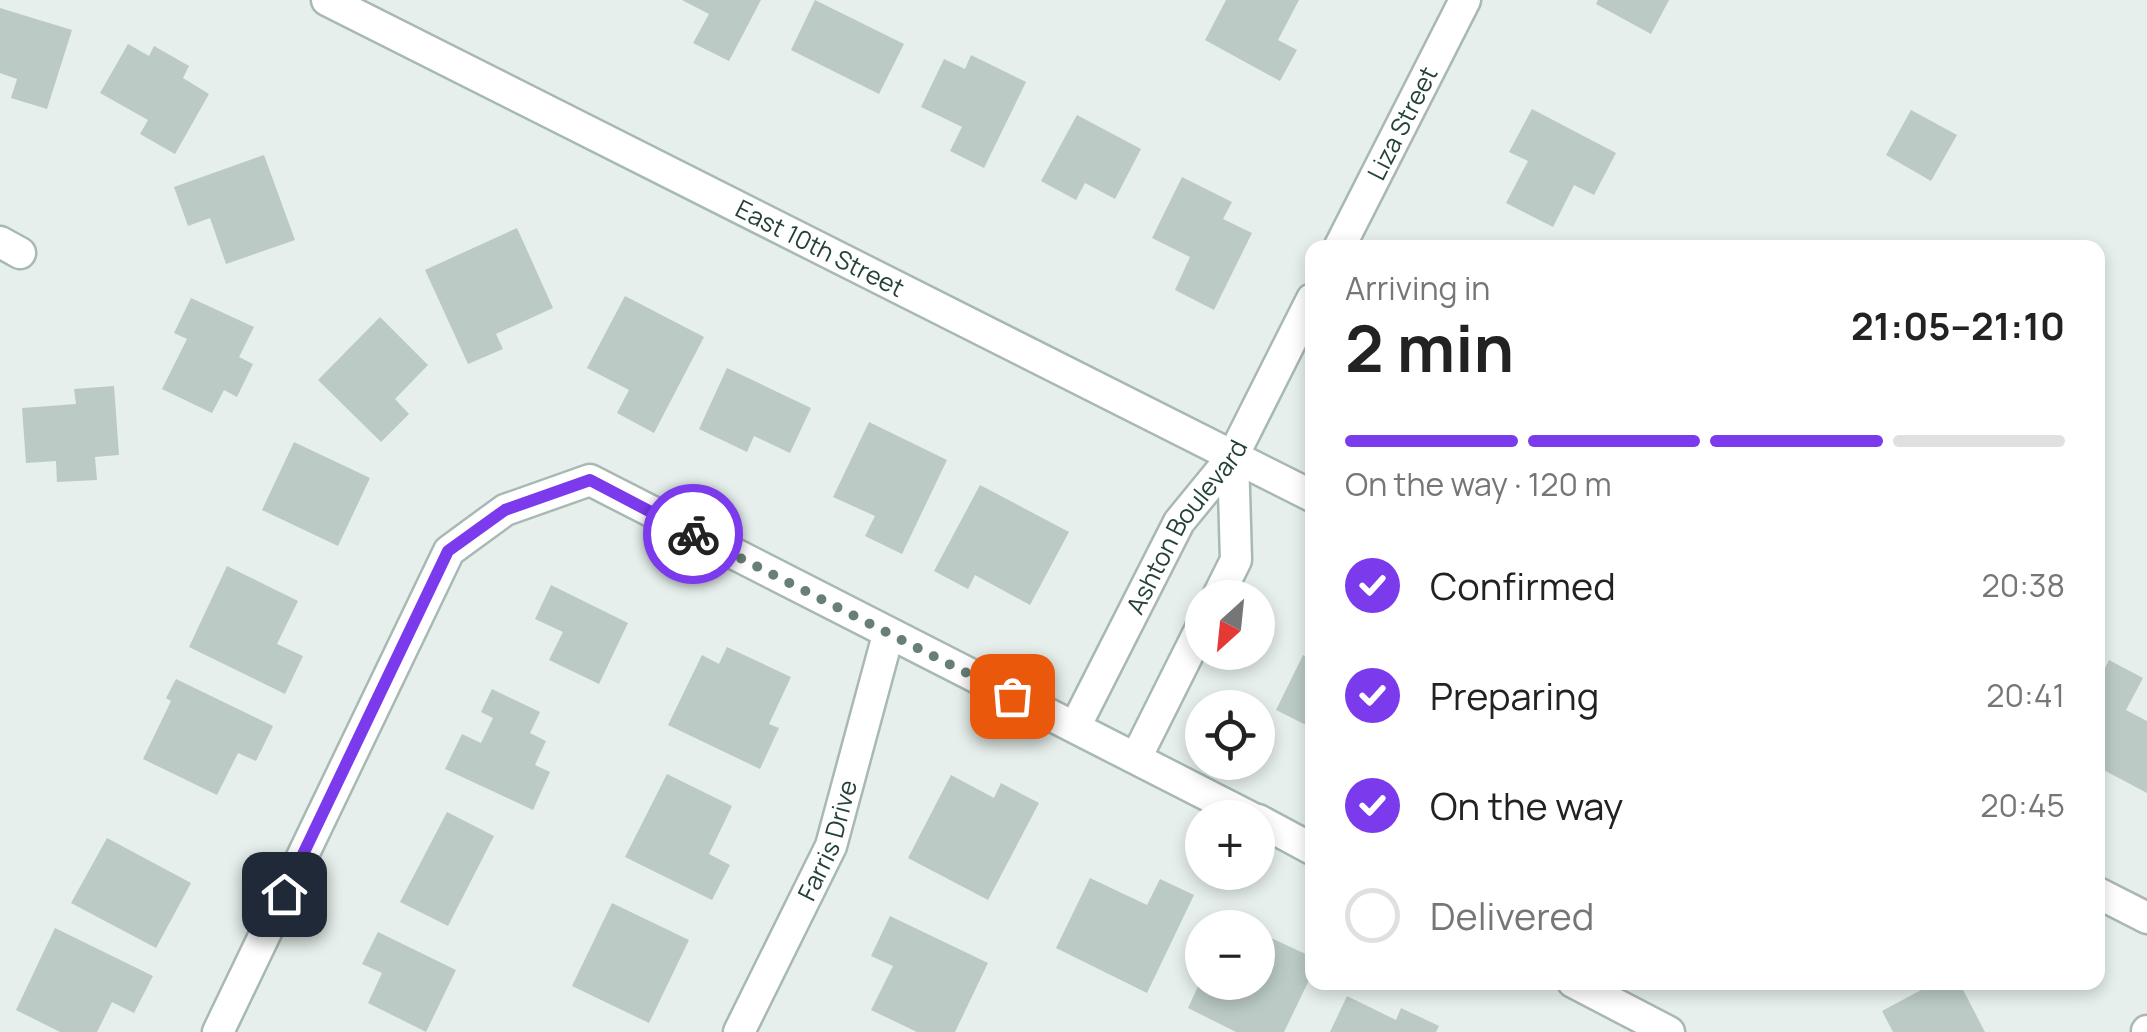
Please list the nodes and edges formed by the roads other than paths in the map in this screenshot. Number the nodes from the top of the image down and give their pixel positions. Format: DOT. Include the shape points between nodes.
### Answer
graph roads {
  1 [pos="327,0"];
  2 [pos="1465,0"];
  3 [pos="1343,240"];
  4 [pos="1305,313"];
  5 [pos="1233,456"];
  6 [pos="1305,492"];
  7 [pos="1226,580"];
  8 [pos="888,635"];
  9 [pos="1185,660"];
  10 [pos="1074,727"];
  11 [pos="1136,758"];
  12 [pos="1218,800"];
  13 [pos="1275,829"];
  14 [pos="1305,844"];
  15 [pos="2105,897"];
  16 [pos="2147,918"];
  17 [pos="1588,990"];
  18 [pos="218,1032"];
  19 [pos="739,1032"];
  20 [pos="1669,1032"];
  1 -- 5 [label="street, East 10th Street"];
  2 -- 3 [label="street, Liza Street"];
  4 -- 5 [label="street"];
  5 -- 6 [label="street, East 10th Street"];
  5 -- 7 [label="street, Ashton Boulevard" via="1236,560"];
  5 -- 10 [label="street, Ashton Boulevard" via="1178,522"];
  8 -- 10 [label="street"];
  8 -- 18 [label="street" via="590,480 505,510 448,551"];
  8 -- 19 [label="street, Farris Drive" via="830,846"];
  9 -- 11 [label="street"];
  10 -- 11 [label="street"];
  11 -- 12 [label="street"];
  13 -- 14 [label="street"];
  15 -- 16 [label="street"];
  17 -- 20 [label="street"];
}
